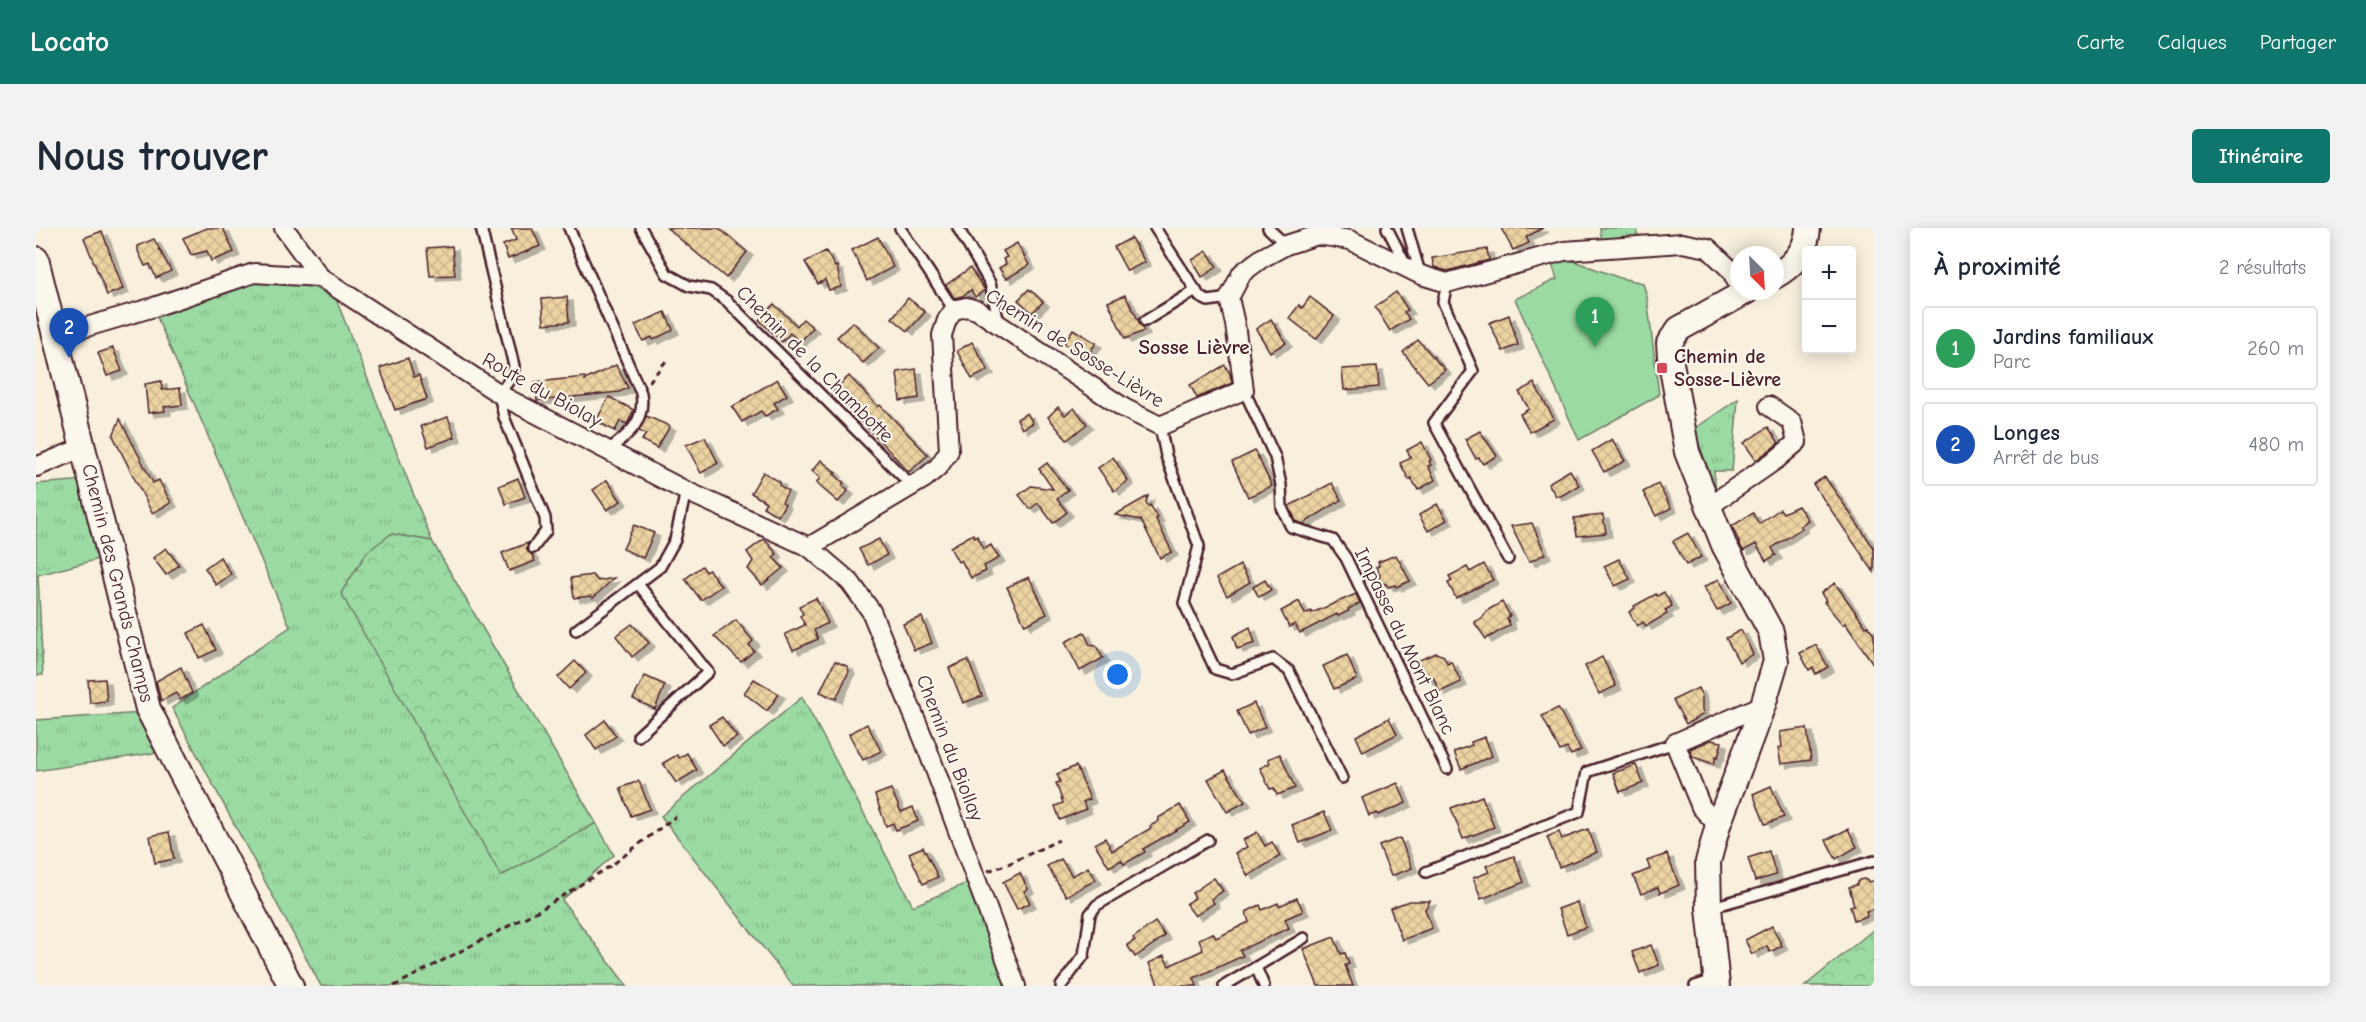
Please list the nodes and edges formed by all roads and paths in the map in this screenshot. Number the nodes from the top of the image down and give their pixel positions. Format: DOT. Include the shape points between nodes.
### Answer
graph roads {
  1 [pos="284,228"];
  2 [pos="481,228"];
  3 [pos="569,228"];
  4 [pos="641,228"];
  5 [pos="900,228"];
  6 [pos="958,228"];
  7 [pos="1155,228"];
  8 [pos="1268,228"];
  9 [pos="1388,228"];
  10 [pos="1407,228"];
  11 [pos="1808,228"];
  12 [pos="1318,231"];
  13 [pos="1286,245"];
  14 [pos="36,259"];
  15 [pos="1730,269"];
  16 [pos="1784,270"];
  17 [pos="1414,272"];
  18 [pos="320,277"];
  19 [pos="1447,283"];
  20 [pos="1196,290"];
  21 [pos="1228,298"];
  22 [pos="1730,298"];
  23 [pos="954,310"];
  24 [pos="1145,321"];
  25 [pos="999,323"];
  26 [pos="56,336"];
  27 [pos="666,361"];
  28 [pos="1244,390"];
  29 [pos="641,393"];
  30 [pos="499,394"];
  31 [pos="1769,406"];
  32 [pos="1160,426"];
  33 [pos="84,447"];
  34 [pos="607,451"];
  35 [pos="36,467"];
  36 [pos="912,486"];
  37 [pos="686,491"];
  38 [pos="1708,507"];
  39 [pos="809,547"];
  40 [pos="533,548"];
  41 [pos="1508,559"];
  42 [pos="638,584"];
  43 [pos="576,630"];
  44 [pos="1763,705"];
  45 [pos="638,735"];
  46 [pos="1675,743"];
  47 [pos="1447,768"];
  48 [pos="1342,778"];
  49 [pos="676,816"];
  50 [pos="1718,825"];
  51 [pos="1059,840"];
  52 [pos="1208,840"];
  53 [pos="1874,861"];
  54 [pos="1426,872"];
  55 [pos="975,876"];
  56 [pos="1709,908"];
  57 [pos="1304,938"];
  58 [pos="1256,967"];
  59 [pos="288,983"];
  60 [pos="1710,984"];
  61 [pos="394,986"];
  62 [pos="1016,986"];
  63 [pos="1061,986"];
  64 [pos="1224,986"];
  65 [pos="1264,986"];
  1 -- 18 [label="street, Route du Biolay"];
  2 -- 30 [label="lane" via="514,366 513,375"];
  3 -- 29 [label="lane"];
  4 -- 36 [label="lane, Chemin de la Chambotte" via="667,274 689,286 711,290 727,301"];
  5 -- 23 [label="lane"];
  6 -- 25 [label="lane" via="990,283"];
  7 -- 20 [label="lane"];
  8 -- 13 [label="lane"];
  9 -- 17 [label="lane"];
  10 -- 17 [label="lane"];
  11 -- 16 [label="street" via="1803,251"];
  12 -- 13 [label="street"];
  12 -- 17 [label="street" via="1350,240"];
  13 -- 21 [label="street" via="1242,273"];
  14 -- 26 [label="street, Chemin des Grands Champs"];
  15 -- 19 [label="street" via="1708,249 1683,243 1564,251"];
  17 -- 19 [label="street"];
  18 -- 26 [label="street" via="254,273"];
  18 -- 30 [label="street, Route du Biolay"];
  19 -- 41 [label="lane" via="1443,302 1473,370 1434,423"];
  20 -- 21 [label="lane" via="1208,301"];
  20 -- 24 [label="lane"];
  21 -- 28 [label="street"];
  22 -- 38 [label="street" via="1679,328 1669,343 1687,452"];
  23 -- 25 [label="street, Chemin de Sosse-Lièvre" via="977,309"];
  23 -- 36 [label="street, Chemin de Sosse-Lièvre" via="942,335 949,451 939,466"];
  25 -- 32 [label="street, Chemin de Sosse-Lièvre" via="1124,408"];
  26 -- 33 [label="street, Chemin des Grands Champs"];
  27 -- 29 [label="path"];
  28 -- 32 [label="street, Chemin de Sosse-Lièvre"];
  28 -- 47 [label="lane, Impasse du Mont Blanc" via="1275,457 1282,508 1291,527 1333,540 1346,558"];
  29 -- 34 [label="lane" via="642,413 636,425"];
  30 -- 34 [label="street, Route du Biolay"];
  30 -- 40 [label="lane" via="504,417 545,518 546,531"];
  31 -- 38 [label="street" via="1792,422 1797,442"];
  32 -- 48 [label="lane" via="1166,456 1199,546 1184,603 1215,669 1232,674 1273,659 1289,671"];
  33 -- 35 [label="street"];
  33 -- 59 [label="street, Chemin des Grands Champs" via="148,709"];
  34 -- 37 [label="street, Route du Biolay"];
  36 -- 39 [label="street, Chemin de Sosse-Lièvre"];
  37 -- 39 [label="street, Route du Biolay"];
  37 -- 42 [label="lane" via="675,540 660,567"];
  38 -- 44 [label="street" via="1771,632 1776,661"];
  39 -- 55 [label="street, Chemin du Biollay" via="850,582 871,611"];
  42 -- 43 [label="lane"];
  42 -- 45 [label="lane" via="708,672"];
  44 -- 46 [label="street"];
  44 -- 50 [label="street"];
  46 -- 50 [label="street" via="1701,807"];
  46 -- 54 [label="lane" via="1587,772 1579,812"];
  49 -- 61 [label="path" via="612,865 543,908"];
  50 -- 56 [label="street" via="1708,862"];
  51 -- 55 [label="path"];
  52 -- 63 [label="lane" via="1097,905 1090,915 1084,955"];
  53 -- 56 [label="lane"];
  55 -- 62 [label="street, Chemin du Biollay"];
  56 -- 60 [label="street"];
  57 -- 58 [label="lane"];
  58 -- 64 [label="lane"];
  58 -- 65 [label="lane"];
}
